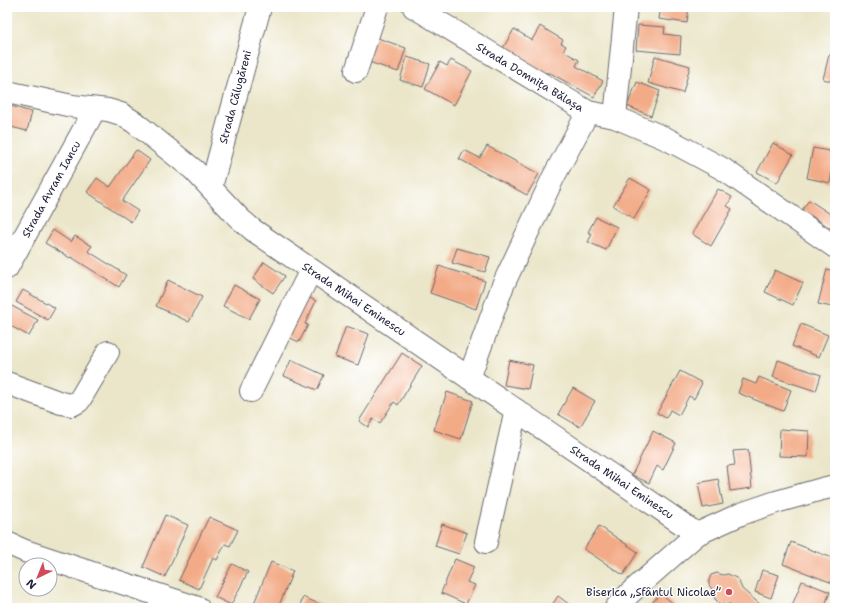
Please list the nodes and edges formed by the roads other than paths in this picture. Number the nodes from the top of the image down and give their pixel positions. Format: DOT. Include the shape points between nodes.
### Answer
graph roads {
  1 [pos="260,7"];
  2 [pos="378,7"];
  3 [pos="414,7"];
  4 [pos="626,7"];
  5 [pos="356,71"];
  6 [pos="7,92"];
  7 [pos="95,109"];
  8 [pos="588,112"];
  9 [pos="615,117"];
  10 [pos="211,187"];
  11 [pos="835,247"];
  12 [pos="7,268"];
  13 [pos="311,270"];
  14 [pos="108,352"];
  15 [pos="469,378"];
  16 [pos="7,384"];
  17 [pos="251,390"];
  18 [pos="516,410"];
  19 [pos="835,486"];
  20 [pos="697,534"];
  21 [pos="486,542"];
  22 [pos="7,543"];
  23 [pos="198,608"];
  24 [pos="616,608"];
  1 -- 10 [label="street, Strada Călugăreni"];
  2 -- 5 [label="street"];
  3 -- 8 [label="street, Strada Domnița Bălașa"];
  4 -- 9 [label="street"];
  6 -- 7 [label="street, Strada Mihai Eminescu"];
  7 -- 10 [label="street, Strada Mihai Eminescu" via="108,110 134,122 194,170"];
  7 -- 12 [label="street, Strada Avram Iancu"];
  8 -- 9 [label="street, Strada Domnița Bălașa"];
  8 -- 15 [label="street" via="553,178 503,285"];
  9 -- 11 [label="street, Strada Domnița Bălașa" via="667,139 723,169"];
  10 -- 13 [label="street, Strada Mihai Eminescu" via="253,230"];
  13 -- 15 [label="street, Strada Mihai Eminescu"];
  13 -- 17 [label="street"];
  14 -- 16 [label="street" via="79,401 72,405"];
  15 -- 18 [label="street, Strada Mihai Eminescu"];
  18 -- 20 [label="street, Strada Mihai Eminescu"];
  18 -- 21 [label="street"];
  19 -- 20 [label="street" via="741,514"];
  20 -- 24 [label="street"];
  22 -- 23 [label="street"];
}
